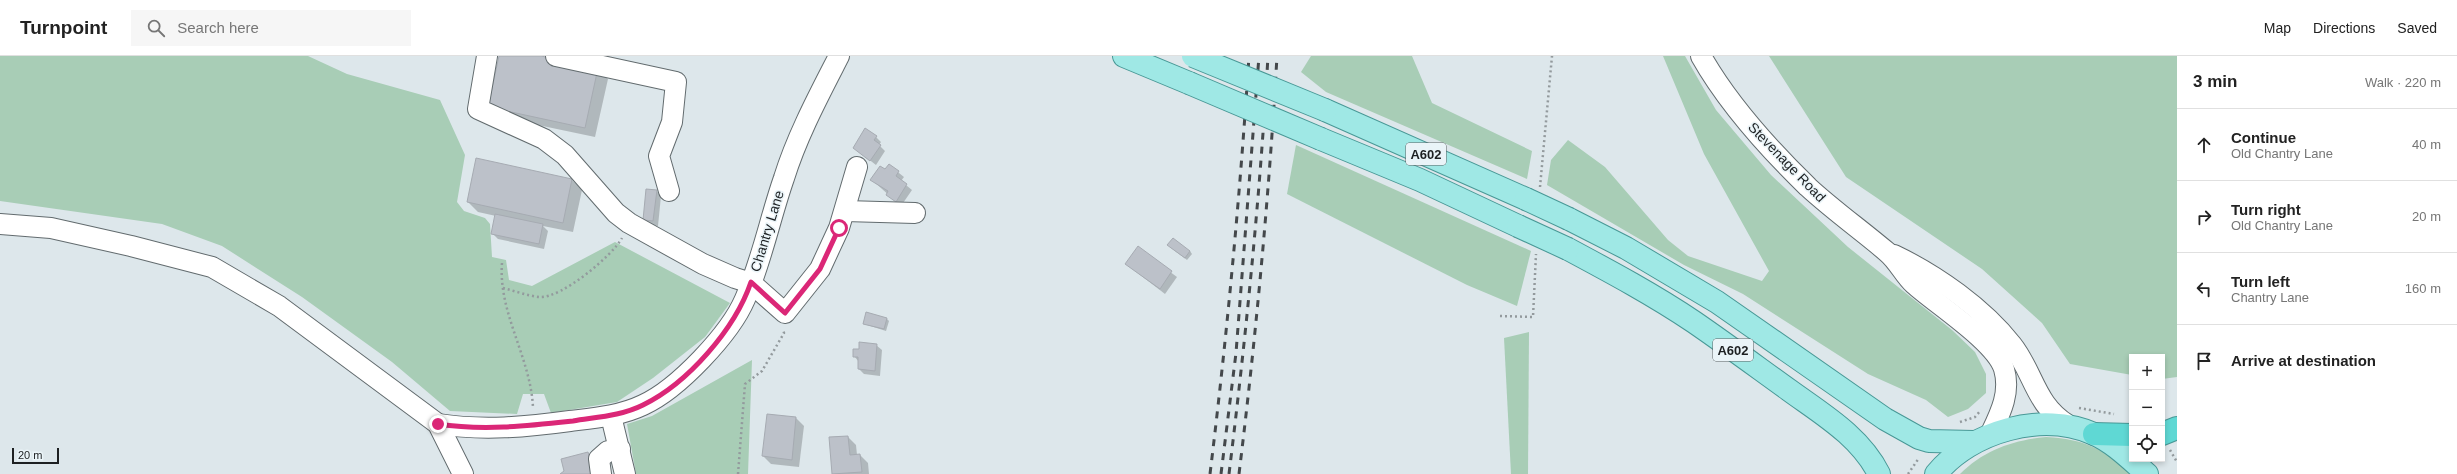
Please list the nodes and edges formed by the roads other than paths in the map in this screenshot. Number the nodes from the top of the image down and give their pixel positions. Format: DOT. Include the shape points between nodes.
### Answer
graph roads {
  1 [pos="487,56"];
  2 [pos="556,56"];
  3 [pos="839,56"];
  4 [pos="1124,56"];
  5 [pos="1193,56"];
  6 [pos="1701,56"];
  7 [pos="857,167"];
  8 [pos="669,191"];
  9 [pos="844,212"];
  10 [pos="915,213"];
  11 [pos="0,224"];
  12 [pos="1889,253"];
  13 [pos="751,282"];
  14 [pos="610,416"];
  15 [pos="438,424"];
  16 [pos="2068,425"];
  17 [pos="2177,428"];
  18 [pos="2165,433"];
  19 [pos="2094,434"];
  20 [pos="2129,435"];
  21 [pos="1982,438"];
  22 [pos="620,449"];
  23 [pos="463,474"];
  24 [pos="601,474"];
  25 [pos="625,474"];
  26 [pos="1879,474"];
  27 [pos="1936,474"];
  28 [pos="2147,474"];
  1 -- 13 [label="street" via="478,109 544,139 565,155 616,213 629,223 703,264"];
  2 -- 8 [label="street" via="676,82 672,122 659,156"];
  3 -- 13 [label="street, Chantry Lane" via="814,106 784,177"];
  4 -- 26 [label="main road, A602, bridge" via="1420,180 1568,249 1680,314 1752,363 1841,428 1861,446"];
  5 -- 21 [label="main road, A602, bridge" via="1326,110 1526,199 1626,248 1717,302 1885,419 1919,438 1929,441"];
  6 -- 12 [label="street, Stevenage Road" via="1727,96 1774,152 1808,187"];
  7 -- 9 [label="street"];
  9 -- 10 [label="street"];
  9 -- 13 [label="street" via="820,269 785,313"];
  11 -- 15 [label="street" via="51,228 212,267 279,306"];
  12 -- 16 [label="street, Stevenage Road" via="1924,270 1996,327 2027,368 2045,406"];
  12 -- 21 [label="street, Stevenage Road" via="1912,282 1986,344 2004,369 2005,402"];
  13 -- 14 [label="street, Chantry Lane" via="745,301 715,346 675,384 644,405"];
  14 -- 15 [label="street, Chantry Lane" via="534,427 469,429"];
  14 -- 22 [label="street"];
  15 -- 23 [label="street"];
  16 -- 19 [label="main road"];
  16 -- 21 [label="main road" via="2023,427"];
  17 -- 18 [label="highway"];
  19 -- 20 [label="highway"];
  19 -- 28 [label="main road"];
  21 -- 27 [label="main road" via="1946,462"];
  22 -- 24 [label="street" via="608,451 599,459"];
  22 -- 25 [label="street"];
}
